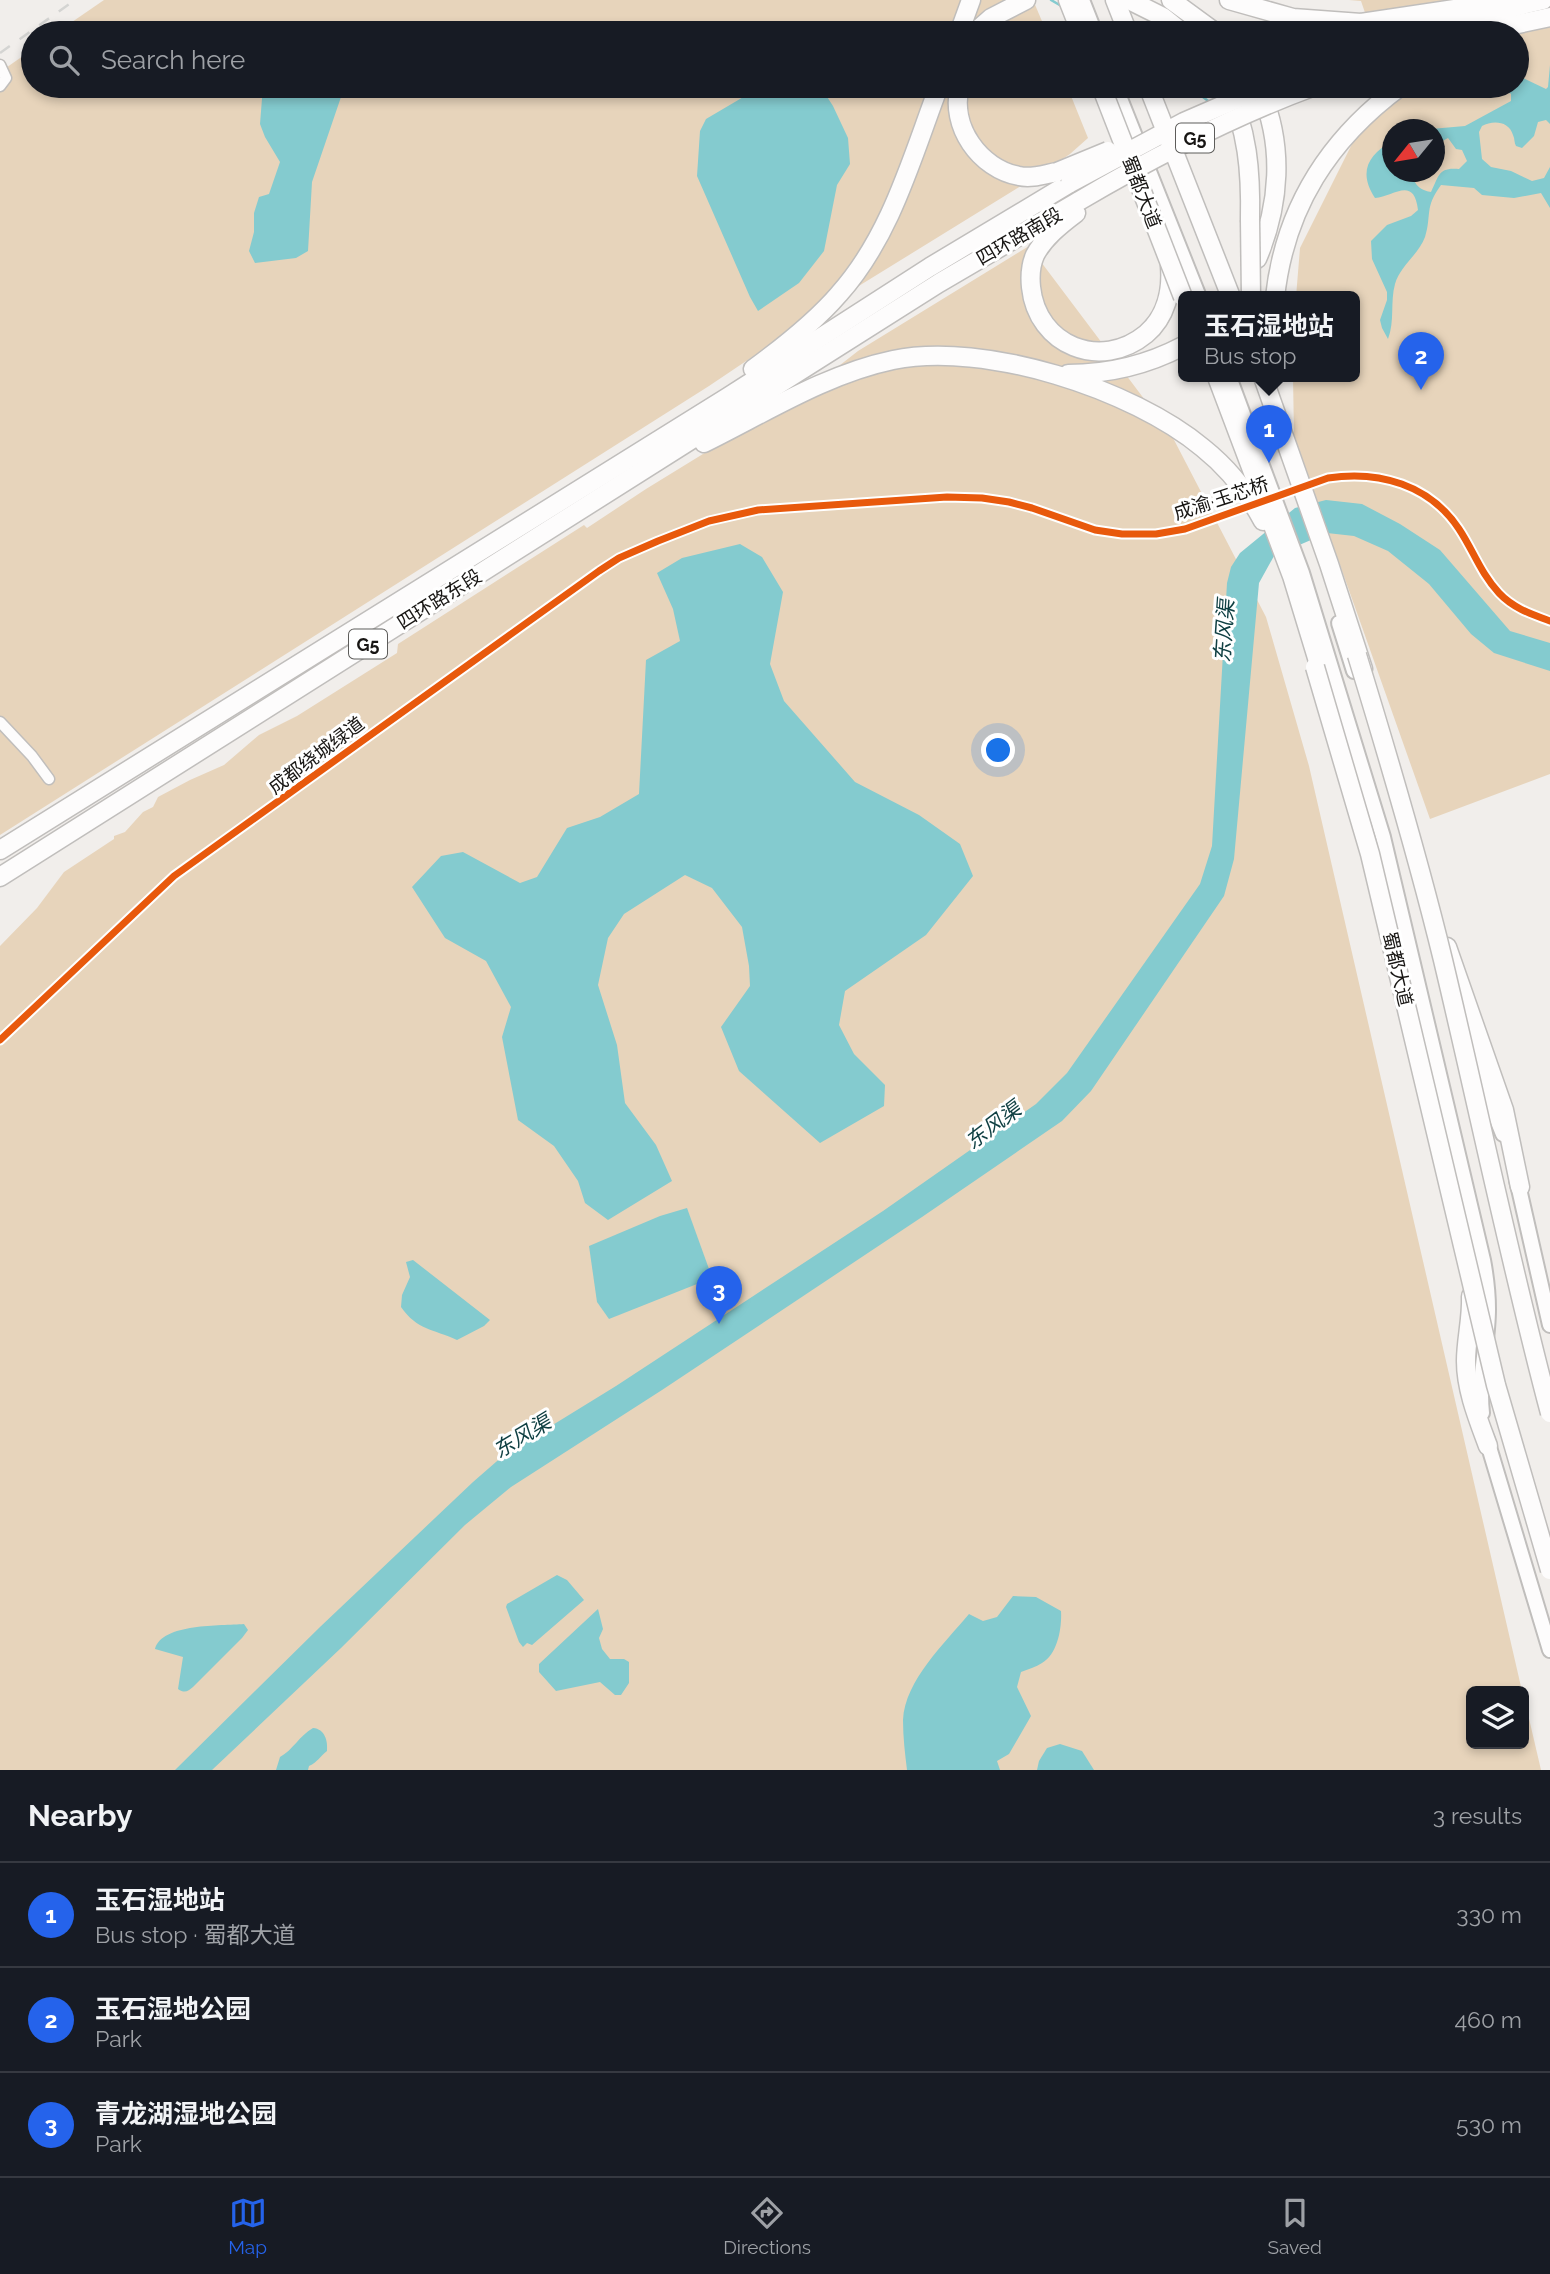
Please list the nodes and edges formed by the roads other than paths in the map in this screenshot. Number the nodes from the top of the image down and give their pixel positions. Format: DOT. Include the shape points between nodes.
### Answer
graph roads {
  1 [pos="971,0"];
  2 [pos="1026,0"];
  3 [pos="1071,0"];
  4 [pos="1082,0"];
  5 [pos="1109,0"];
  6 [pos="1115,0"];
  7 [pos="1129,0"];
  8 [pos="1171,0"];
  9 [pos="1229,0"];
  10 [pos="1514,0"];
  11 [pos="1543,0"];
  12 [pos="1550,19"];
  13 [pos="963,21"];
  14 [pos="988,21"];
  15 [pos="1079,21"];
  16 [pos="1090,21"];
  17 [pos="1117,21"];
  18 [pos="1123,21"];
  19 [pos="1168,21"];
  20 [pos="1200,21"];
  21 [pos="1319,21"];
  22 [pos="1374,21"];
  23 [pos="1456,21"];
  24 [pos="1529,23"];
  25 [pos="1529,27"];
  26 [pos="0,65"];
  27 [pos="0,86"];
  28 [pos="934,98"];
  29 [pos="959,98"];
  30 [pos="1108,98"];
  31 [pos="1108,98"];
  32 [pos="1120,98"];
  33 [pos="1147,98"];
  34 [pos="1153,98"];
  35 [pos="1232,98"];
  36 [pos="1239,98"];
  37 [pos="1263,98"];
  38 [pos="1287,98"];
  39 [pos="1386,98"];
  40 [pos="1063,178"];
  41 [pos="1078,207"];
  42 [pos="1168,249"];
  43 [pos="1257,258"];
  44 [pos="1183,291"];
  45 [pos="1183,291"];
  46 [pos="1197,291"];
  47 [pos="1222,291"];
  48 [pos="1229,291"];
  49 [pos="1251,291"];
  50 [pos="1276,291"];
  51 [pos="1178,348"];
  52 [pos="1041,370"];
  53 [pos="1217,382"];
  54 [pos="1217,382"];
  55 [pos="1230,382"];
  56 [pos="1257,382"];
  57 [pos="1264,382"];
  58 [pos="1264,382"];
  59 [pos="1273,382"];
  60 [pos="733,406"];
  61 [pos="1275,411"];
  62 [pos="624,472"];
  63 [pos="1295,478"];
  64 [pos="1259,490"];
  65 [pos="1297,575"];
  66 [pos="0,722"];
  67 [pos="49,779"];
  68 [pos="0,850"];
  69 [pos="0,877"];
  70 [pos="1520,1187"];
  71 [pos="1550,1325"];
  72 [pos="1550,1413"];
  73 [pos="1488,1446"];
  74 [pos="1550,1570"];
  75 [pos="1550,1650"];
  1 -- 13 [label="highway"];
  2 -- 14 [label="highway"];
  3 -- 15 [label="highway"];
  4 -- 16 [label="main road"];
  5 -- 17 [label="main road"];
  6 -- 18 [label="highway"];
  7 -- 19 [label="highway"];
  8 -- 20 [label="highway"];
  9 -- 21 [label="highway"];
  10 -- 22 [label="highway"];
  11 -- 23 [label="highway"];
  12 -- 24 [label="highway"];
  12 -- 25 [label="highway"];
  26 -- 27 [label="street" via="6,78"];
  28 -- 60 [label="highway" via="887,221 866,259"];
  29 -- 40 [label="highway" via="968,140 992,165 1021,177"];
  30 -- 42 [label="highway"];
  31 -- 44 [label="highway, 蜀都大道, bridge"];
  32 -- 46 [label="main road"];
  33 -- 47 [label="main road"];
  34 -- 48 [label="highway, bridge"];
  35 -- 49 [label="highway, bridge" via="1244,129 1249,163"];
  36 -- 40 [label="highway, 四环路南段 / G5, bridge"];
  37 -- 43 [label="highway" via="1274,130 1277,167 1274,207"];
  38 -- 41 [label="highway, 四环路南段 / G5, bridge" via="1144,163"];
  39 -- 50 [label="highway" via="1336,146 1312,181 1288,233"];
  40 -- 60 [label="highway, 四环路南段 / G5"];
  41 -- 42 [label="highway" via="1042,243 1030,281 1032,301 1041,320 1069,345 1088,351 1121,349 1154,328 1170,294"];
  41 -- 60 [label="highway, 四环路南段 / G5" via="939,283"];
  42 -- 45 [label="highway"];
  51 -- 52 [label="highway" via="1125,368 1093,373"];
  52 -- 60 [label="highway" via="970,357 896,359"];
  52 -- 64 [label="highway" via="1142,408"];
  53 -- 64 [label="highway"];
  54 -- 74 [label="highway, 蜀都大道, bridge" via="1345,765 1393,947 1496,1385"];
  55 -- 64 [label="main road"];
  56 -- 63 [label="main road"];
  57 -- 61 [label="highway"];
  58 -- 72 [label="highway, bridge" via="1325,555 1389,759 1442,958"];
  59 -- 61 [label="highway"];
  60 -- 62 [label="highway, 四环路东段 / G5"];
  60 -- 62 [label="highway"];
  61 -- 63 [label="highway"];
  62 -- 68 [label="highway, 四环路东段 / G5"];
  62 -- 69 [label="highway, 四环路东段 / G5"];
  63 -- 70 [label="highway" via="1504,1110"];
  64 -- 65 [label="highway"];
  64 -- 65 [label="main road"];
  65 -- 73 [label="highway" via="1417,1020 1466,1247 1471,1304 1466,1361 1473,1404"];
  66 -- 67 [label="street"];
  70 -- 71 [label="main road"];
  73 -- 75 [label="main road"];
}
